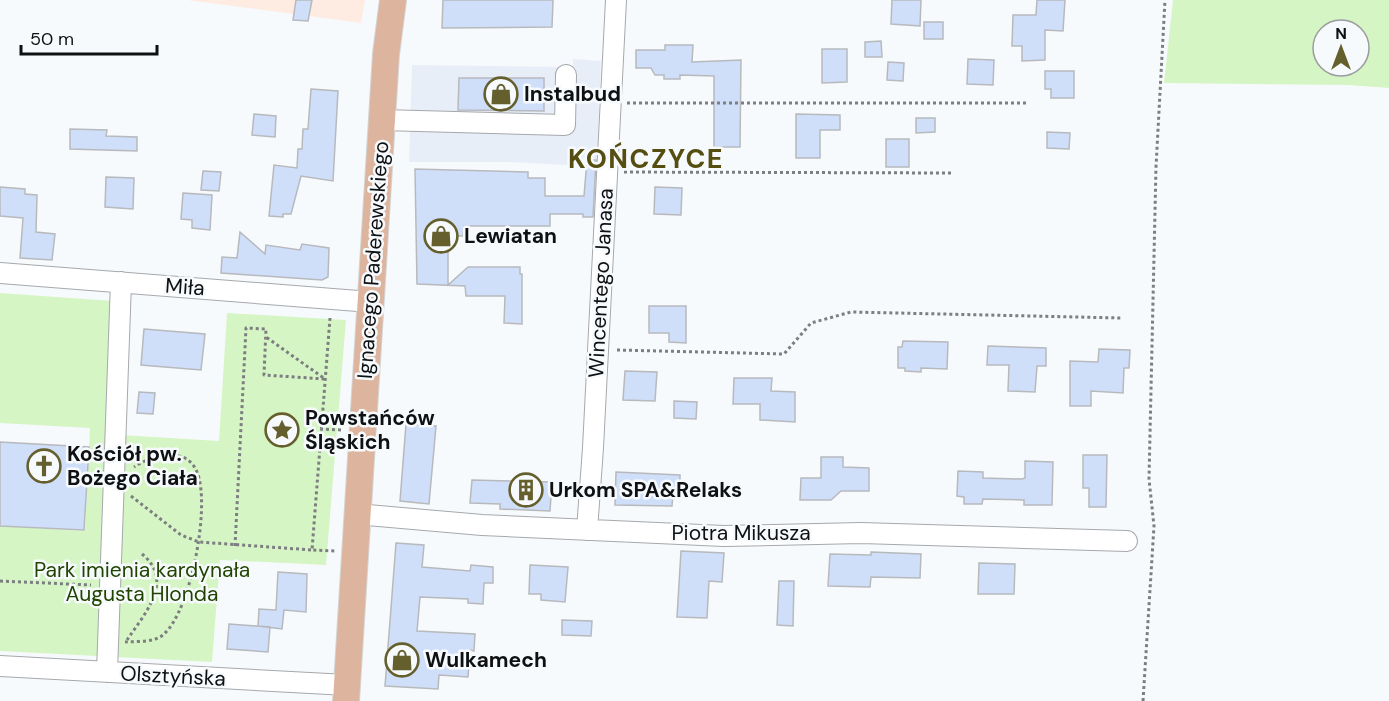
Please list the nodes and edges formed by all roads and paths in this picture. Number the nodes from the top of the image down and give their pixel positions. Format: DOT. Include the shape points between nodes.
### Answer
graph roads {
  1 [pos="393,0"];
  2 [pos="616,0"];
  3 [pos="1165,0"];
  4 [pos="566,75"];
  5 [pos="1029,103"];
  6 [pos="610,104"];
  7 [pos="382,120"];
  8 [pos="607,171"];
  9 [pos="952,173"];
  10 [pos="0,273"];
  11 [pos="121,282"];
  12 [pos="371,302"];
  13 [pos="330,314"];
  14 [pos="1121,318"];
  15 [pos="266,337"];
  16 [pos="597,350"];
  17 [pos="325,379"];
  18 [pos="320,429"];
  19 [pos="343,430"];
  20 [pos="113,480"];
  21 [pos="356,514"];
  22 [pos="587,530"];
  23 [pos="1127,541"];
  24 [pos="199,542"];
  25 [pos="235,546"];
  26 [pos="312,550"];
  27 [pos="334,551"];
  28 [pos="142,554"];
  29 [pos="0,581"];
  30 [pos="110,586"];
  31 [pos="117,641"];
  32 [pos="0,666"];
  33 [pos="107,672"];
  34 [pos="346,693"];
  35 [pos="1143,701"];
  1 -- 7 [label="main road, Ignacego Paderewskiego"];
  2 -- 6 [label="street, Wincentego Janasa"];
  3 -- 35 [label="path" via="1156,167 1149,479 1154,526"];
  4 -- 7 [label="street" via="565,125"];
  5 -- 6 [label="path"];
  6 -- 8 [label="street, Wincentego Janasa"];
  7 -- 12 [label="main road, Ignacego Paderewskiego"];
  8 -- 9 [label="path"];
  8 -- 16 [label="street, Wincentego Janasa"];
  10 -- 11 [label="street, Miła"];
  11 -- 12 [label="street, Miła"];
  11 -- 20 [label="street"];
  12 -- 21 [label="main road, Ignacego Paderewskiego"];
  13 -- 17 [label="path"];
  14 -- 16 [label="path" via="850,312 812,323 784,354"];
  15 -- 17 [label="path"];
  15 -- 17 [label="path" via="264,375"];
  15 -- 25 [label="path" via="266,330 246,328"];
  16 -- 22 [label="street, Wincentego Janasa"];
  17 -- 18 [label="path"];
  18 -- 19 [label="path"];
  18 -- 26 [label="path"];
  20 -- 24 [label="path" via="164,523"];
  20 -- 24 [label="path" via="146,459 162,455 179,456 191,463 198,473 200,487"];
  20 -- 30 [label="street"];
  21 -- 22 [label="street, Piotra Mikusza"];
  21 -- 34 [label="main road, Ignacego Paderewskiego"];
  22 -- 23 [label="street, Piotra Mikusza" via="724,536 861,533"];
  24 -- 25 [label="path"];
  24 -- 31 [label="path" via="184,604 173,624 163,636 151,640"];
  25 -- 26 [label="path"];
  26 -- 27 [label="path"];
  28 -- 31 [label="path" via="156,571 155,596"];
  29 -- 30 [label="path"];
  30 -- 31 [label="street"];
  31 -- 33 [label="street"];
  32 -- 33 [label="street, Olsztyńska"];
  33 -- 34 [label="street, Olsztyńska"];
}
